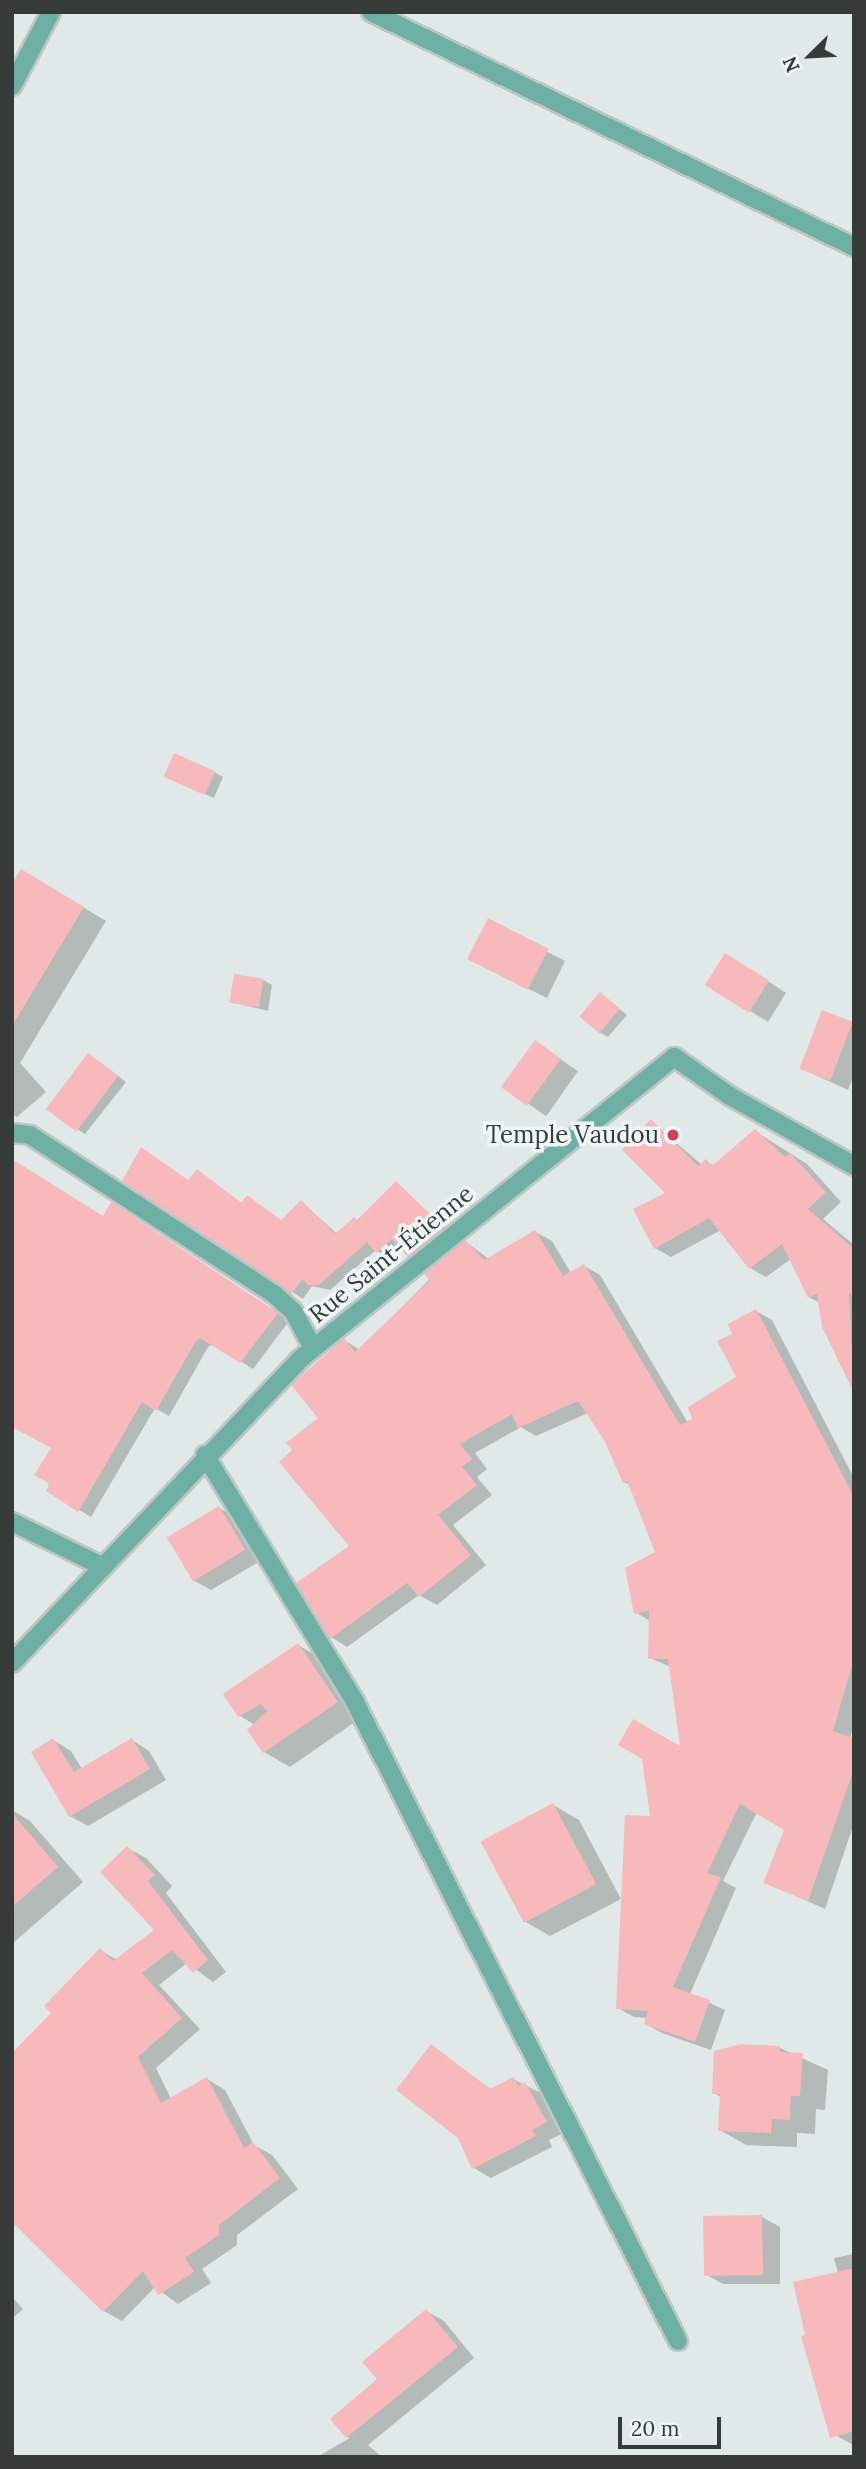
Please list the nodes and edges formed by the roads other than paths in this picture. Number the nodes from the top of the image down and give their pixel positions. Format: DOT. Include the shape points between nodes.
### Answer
graph roads {
  1 [pos="51,12"];
  2 [pos="371,12"];
  3 [pos="12,86"];
  4 [pos="854,247"];
  5 [pos="12,1133"];
  6 [pos="854,1166"];
  7 [pos="313,1348"];
  8 [pos="205,1455"];
  9 [pos="12,1522"];
  10 [pos="102,1566"];
  11 [pos="12,1663"];
  12 [pos="678,2341"];
  1 -- 3 [label="street"];
  2 -- 4 [label="street"];
  5 -- 7 [label="street" via="30,1135 275,1295 293,1311"];
  6 -- 7 [label="street, Rue Saint-Étienne" via="730,1096 674,1056"];
  7 -- 8 [label="street, Rue Saint-Étienne"];
  8 -- 10 [label="street, Rue Saint-Étienne"];
  8 -- 12 [label="street" via="354,1700"];
  9 -- 10 [label="street"];
  10 -- 11 [label="street, Rue Saint-Étienne"];
}
